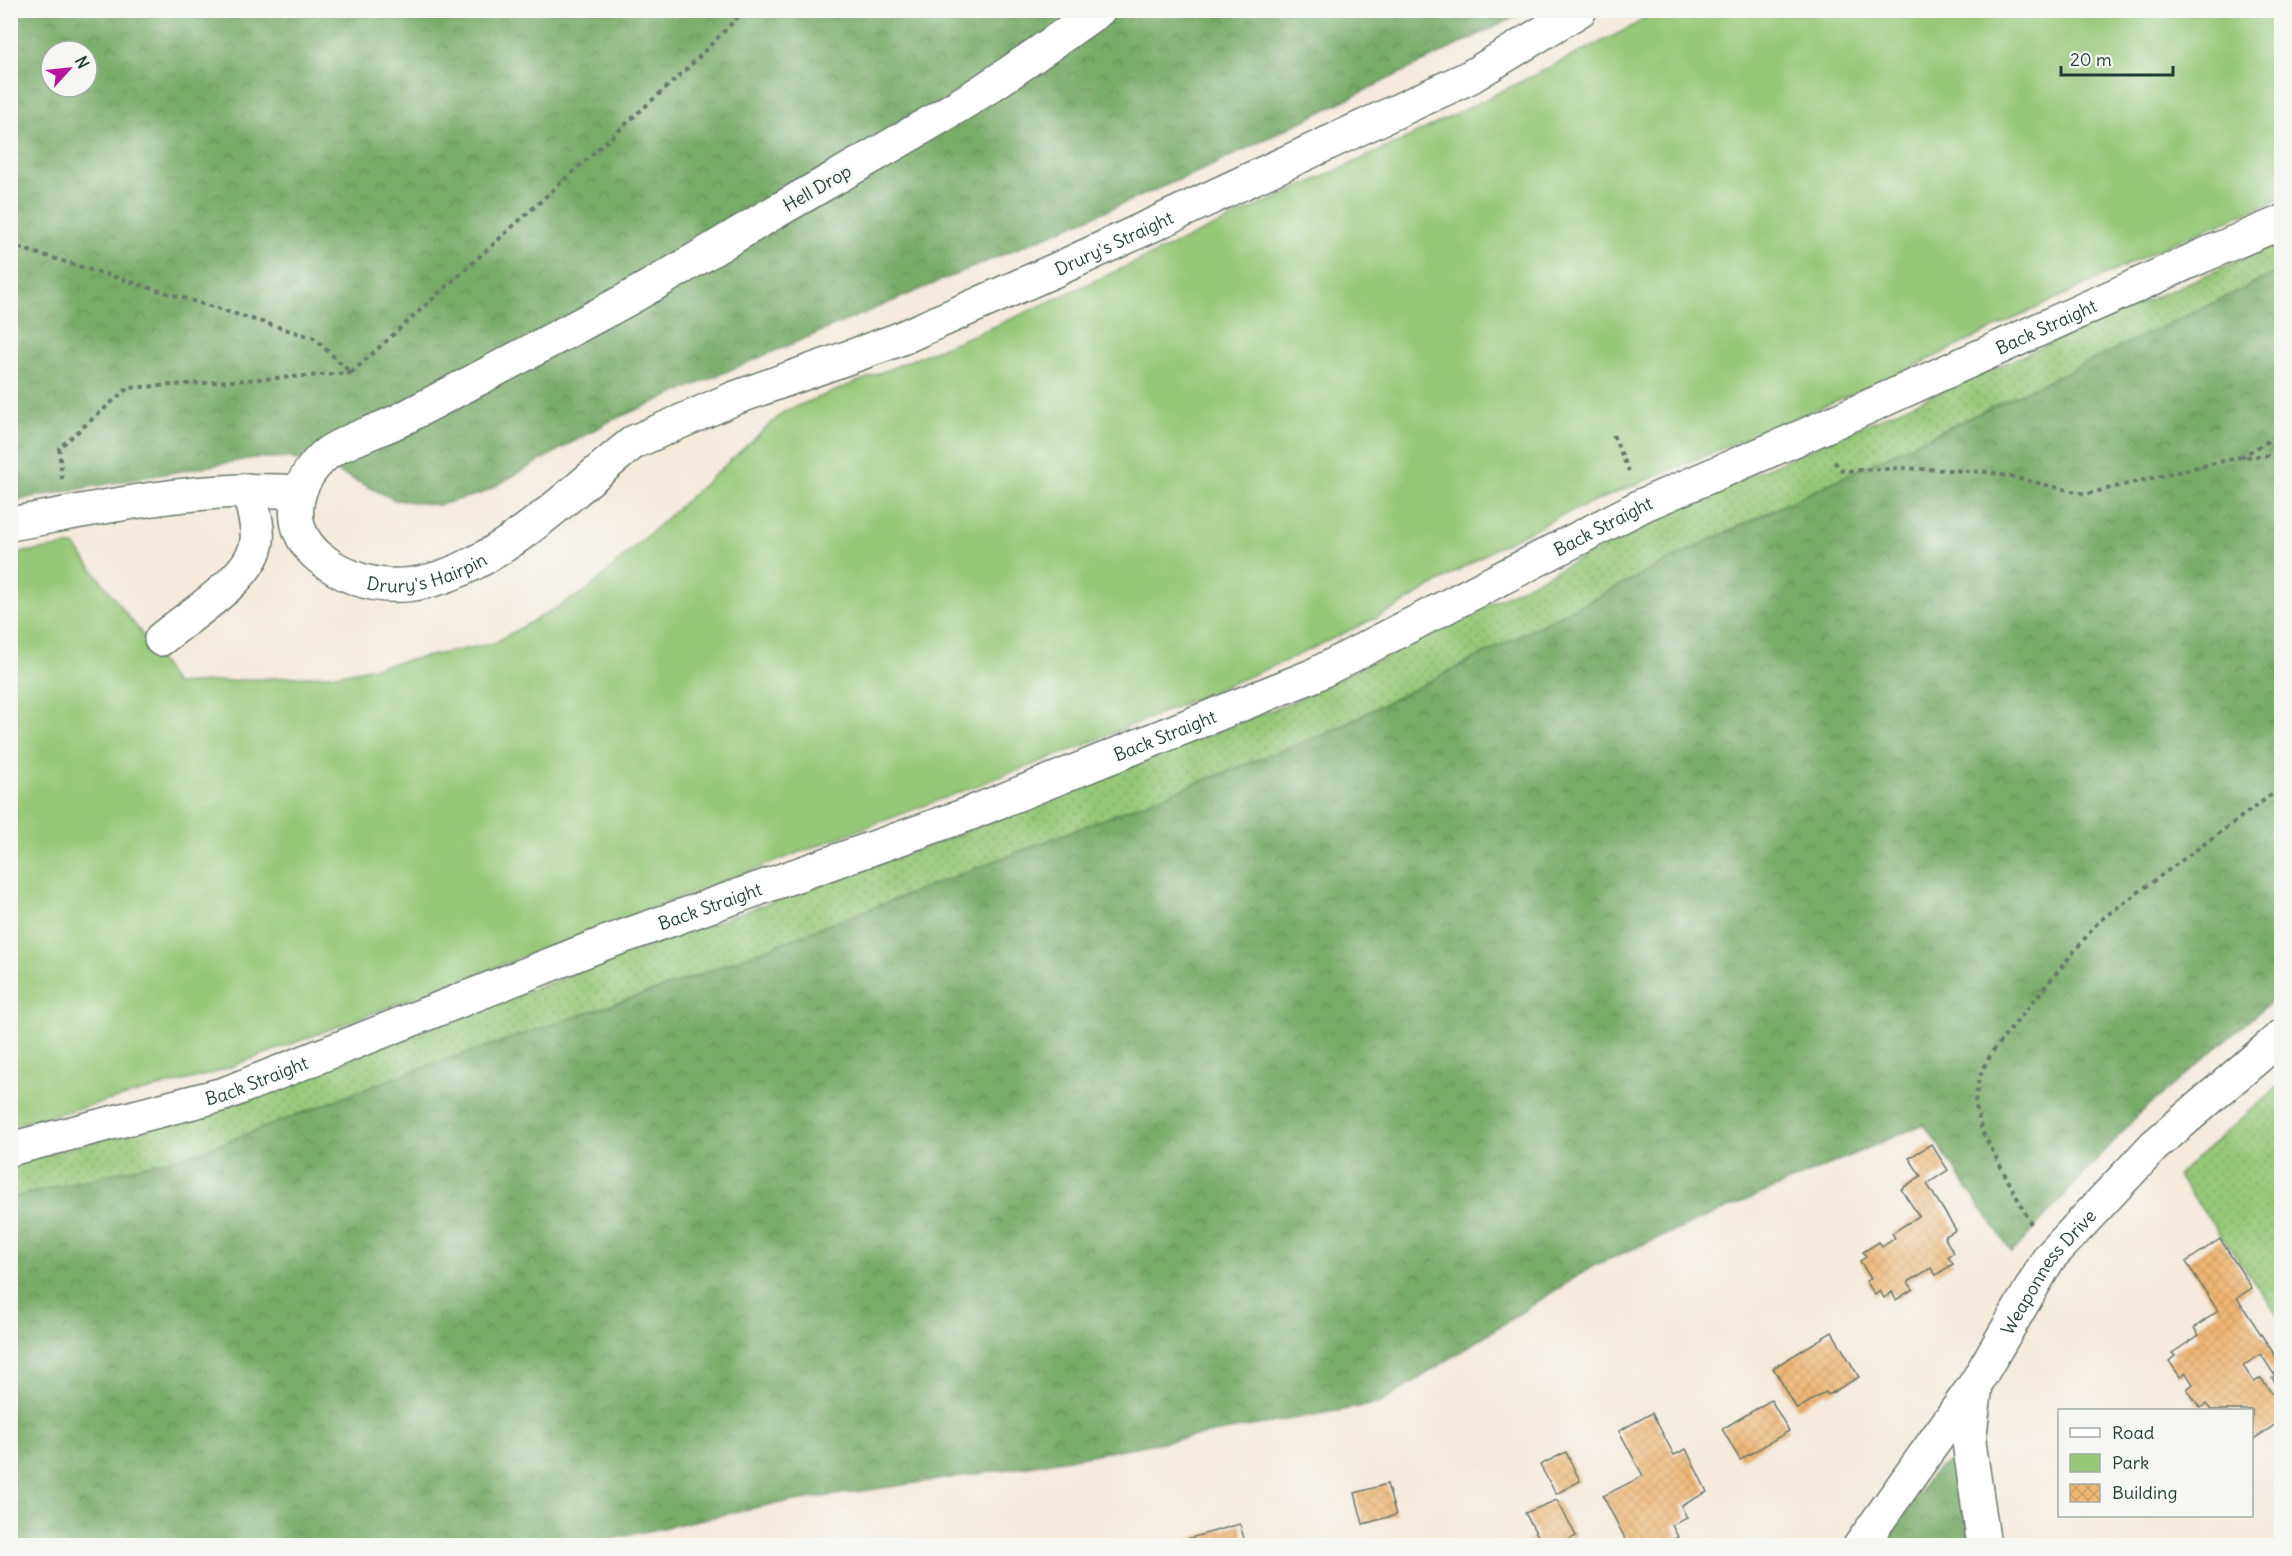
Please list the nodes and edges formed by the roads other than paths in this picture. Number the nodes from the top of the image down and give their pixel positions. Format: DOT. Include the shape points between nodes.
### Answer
graph roads {
  1 [pos="1099,10"];
  2 [pos="1580,10"];
  3 [pos="2282,222"];
  4 [pos="634,442"];
  5 [pos="249,490"];
  6 [pos="297,492"];
  7 [pos="10,525"];
  8 [pos="161,639"];
  9 [pos="2282,1036"];
  10 [pos="10,1149"];
  11 [pos="1976,1383"];
  12 [pos="1860,1545"];
  13 [pos="1984,1545"];
  1 -- 6 [label="street, Hell Drop" via="979,92 614,307 377,431 327,453"];
  2 -- 4 [label="street, Drury's Straight" via="1470,77 1060,268 897,340 735,398"];
  3 -- 10 [label="street, Back Straight" via="1642,505 1312,676 987,807 605,943 224,1094"];
  4 -- 6 [label="street, Drury's Hairpin" via="497,551 467,568 406,586 380,587 358,581 315,554 302,533 295,504"];
  5 -- 6 [label="street"];
  5 -- 7 [label="street" via="165,496"];
  5 -- 8 [label="street" via="257,532 251,559 234,579"];
  9 -- 11 [label="street, Weaponness Drive" via="2154,1146 2049,1258"];
  11 -- 12 [label="street, Weaponness Drive"];
  11 -- 13 [label="street" via="1969,1442"];
}
